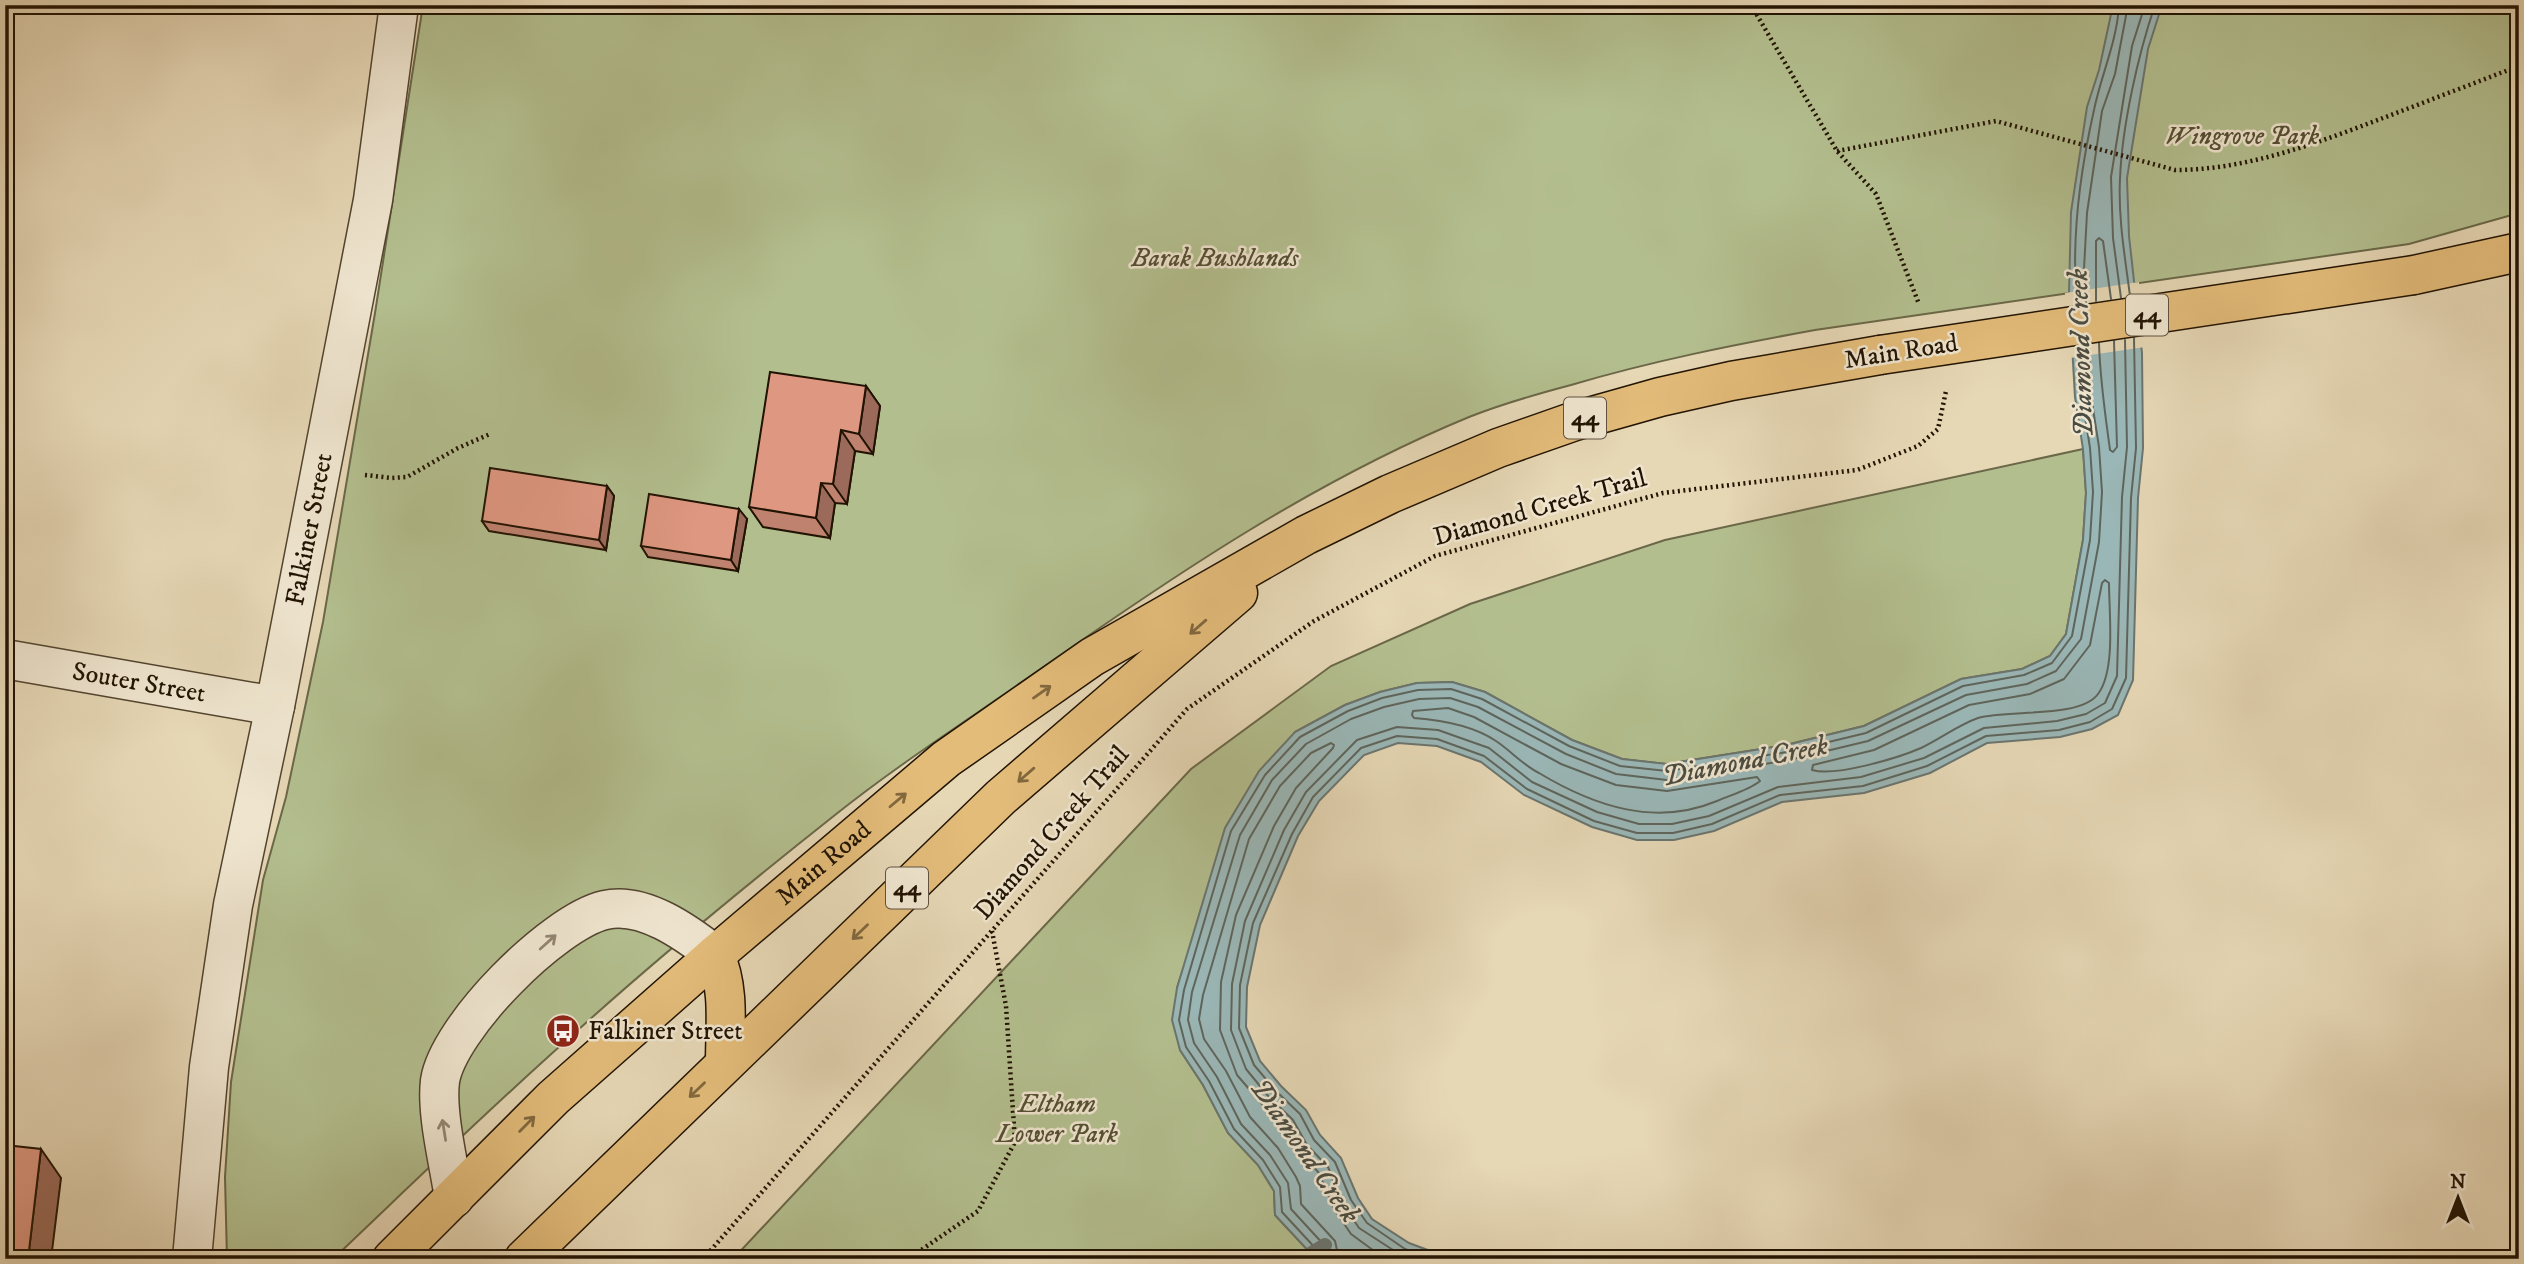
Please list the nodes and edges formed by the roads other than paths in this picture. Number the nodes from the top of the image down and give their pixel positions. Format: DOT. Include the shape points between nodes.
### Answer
graph roads {
  1 [pos="399,5"];
  2 [pos="2519,251"];
  3 [pos="1306,535"];
  4 [pos="5,659"];
  5 [pos="275,706"];
  6 [pos="715,955"];
  7 [pos="725,1063"];
  8 [pos="454,1198"];
  9 [pos="192,1259"];
  10 [pos="391,1259"];
  11 [pos="524,1259"];
  1 -- 5 [label="street, Falkiner Street" via="373,200"];
  2 -- 3 [label="main road, Main Road / 44, bridge" via="2414,275 1880,355 1660,397 1498,448"];
  6 -- 3 [label="main road, Main Road / 44, one-way" via="946,759 1092,656"];
  3 -- 7 [label="main road, Main Road / 44, one-way" via="1000,797"];
  4 -- 5 [label="street, Souter Street"];
  5 -- 9 [label="street, Falkiner Street" via="231,918 209,1067"];
  6 -- 7 [label="main road" via="725,994"];
  8 -- 6 [label="main road, Main Road / 44, one-way" via="553,1098"];
  8 -- 6 [label="street, one-way" via="440,1111 440,1081 450,1052 482,1007 554,936 607,909 632,911 684,931"];
  7 -- 11 [label="main road, Main Road / 44, one-way"];
  8 -- 10 [label="main road, Main Road / 44"];
}
